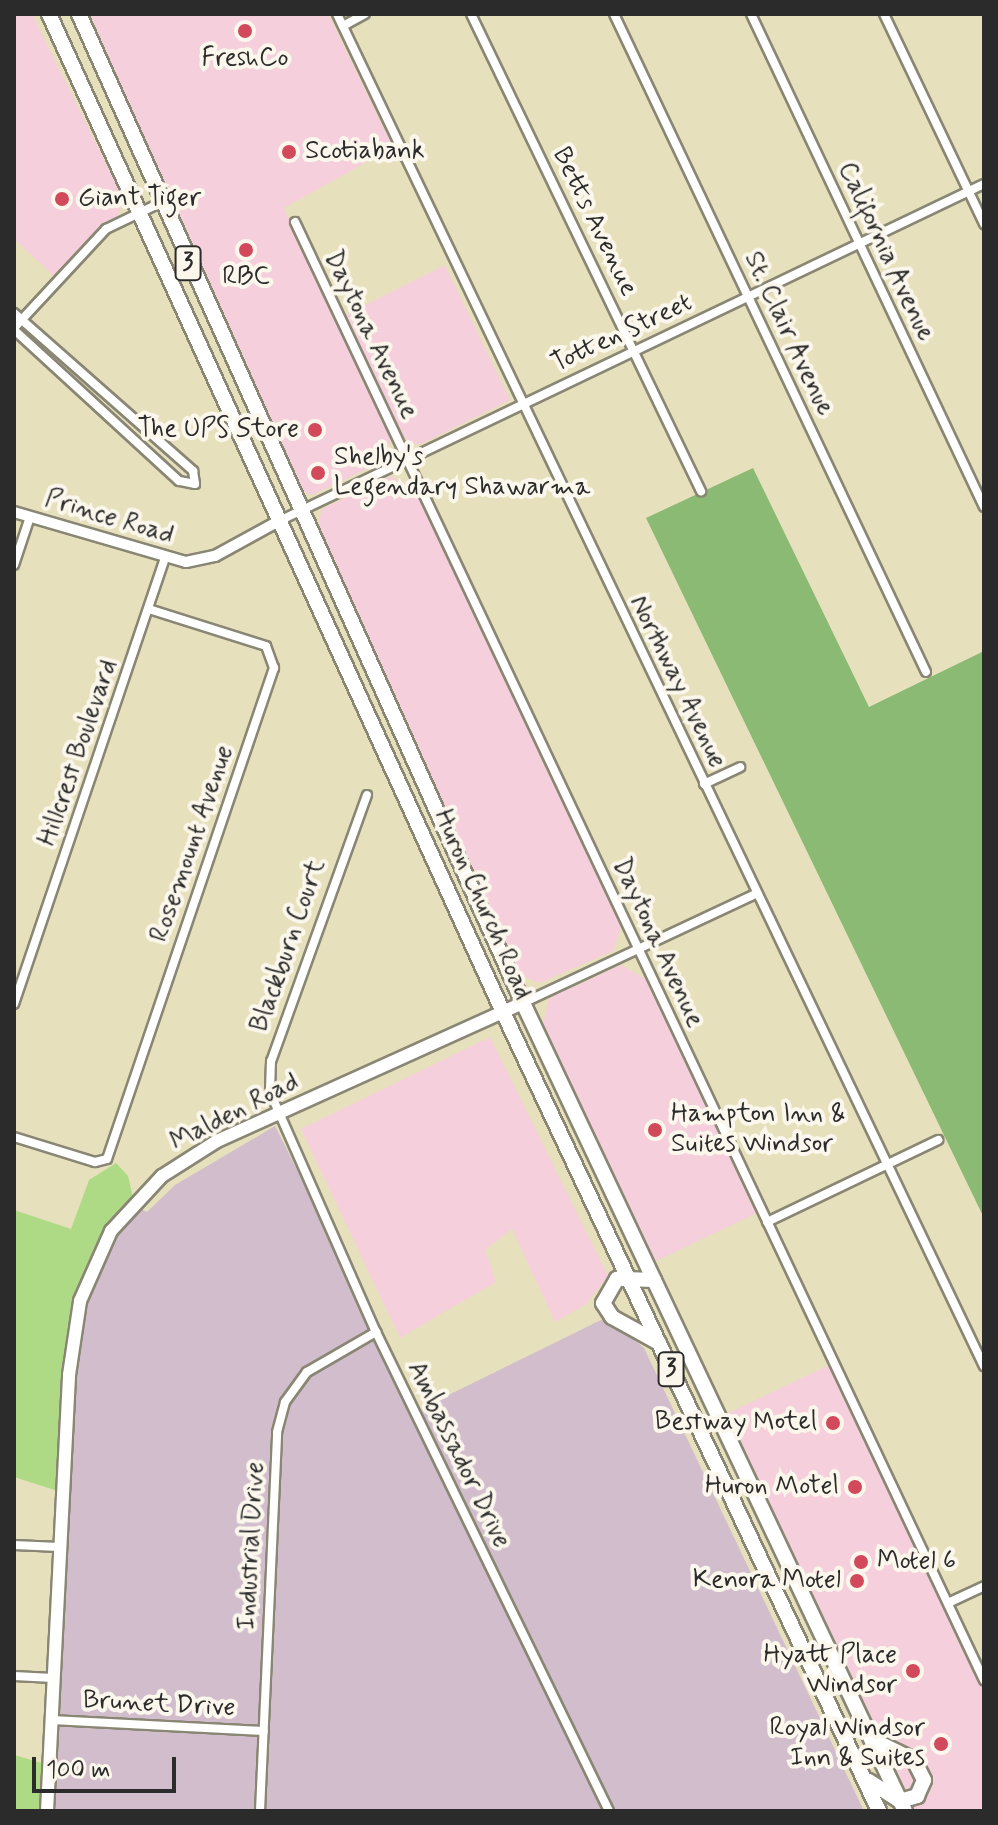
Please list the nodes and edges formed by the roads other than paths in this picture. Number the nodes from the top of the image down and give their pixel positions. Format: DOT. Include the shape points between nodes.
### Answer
graph roads {
  1 [pos="49,14"];
  2 [pos="79,14"];
  3 [pos="337,14"];
  4 [pos="365,14"];
  5 [pos="471,14"];
  6 [pos="614,14"];
  7 [pos="751,14"];
  8 [pos="884,14"];
  9 [pos="343,26"];
  10 [pos="984,184"];
  11 [pos="969,192"];
  12 [pos="162,202"];
  13 [pos="141,210"];
  14 [pos="295,222"];
  15 [pos="984,224"];
  16 [pos="859,244"];
  17 [pos="748,297"];
  18 [pos="18,316"];
  19 [pos="14,329"];
  20 [pos="634,351"];
  21 [pos="522,404"];
  22 [pos="407,459"];
  23 [pos="701,491"];
  24 [pos="984,507"];
  25 [pos="298,511"];
  26 [pos="14,512"];
  27 [pos="30,517"];
  28 [pos="279,521"];
  29 [pos="164,560"];
  30 [pos="14,565"];
  31 [pos="149,609"];
  32 [pos="926,672"];
  33 [pos="740,767"];
  34 [pos="704,784"];
  35 [pos="367,795"];
  36 [pos="756,894"];
  37 [pos="637,949"];
  38 [pos="523,1003"];
  39 [pos="14,1004"];
  40 [pos="503,1012"];
  41 [pos="278,1113"];
  42 [pos="14,1137"];
  43 [pos="938,1140"];
  44 [pos="886,1165"];
  45 [pos="767,1222"];
  46 [pos="629,1279"];
  47 [pos="654,1280"];
  48 [pos="376,1332"];
  49 [pos="659,1343"];
  50 [pos="984,1366"];
  51 [pos="14,1545"];
  52 [pos="59,1547"];
  53 [pos="984,1586"];
  54 [pos="948,1603"];
  55 [pos="14,1676"];
  56 [pos="53,1678"];
  57 [pos="984,1680"];
  58 [pos="51,1720"];
  59 [pos="264,1731"];
  60 [pos="870,1738"];
  61 [pos="861,1772"];
  62 [pos="902,1806"];
  63 [pos="47,1811"];
  64 [pos="260,1811"];
  65 [pos="609,1811"];
  66 [pos="879,1811"];
  1 -- 13 [label="highway, Huron Church Road / 3"];
  2 -- 12 [label="highway, Huron Church Road / 3"];
  3 -- 9 [label="street, Northway Avenue"];
  4 -- 9 [label="street"];
  5 -- 20 [label="street, Betts Avenue"];
  6 -- 17 [label="street, St. Clair Avenue"];
  7 -- 16 [label="street, California Avenue"];
  8 -- 11 [label="street"];
  9 -- 21 [label="street, Northway Avenue"];
  10 -- 11 [label="street, Totten Street"];
  11 -- 15 [label="street"];
  11 -- 16 [label="street, Totten Street"];
  12 -- 13 [label="street"];
  12 -- 25 [label="highway, Huron Church Road / 3"];
  13 -- 18 [label="street" via="89,244"];
  13 -- 28 [label="highway, Huron Church Road / 3"];
  14 -- 22 [label="street, Daytona Avenue"];
  16 -- 17 [label="street, Totten Street"];
  16 -- 24 [label="street, California Avenue"];
  17 -- 20 [label="street, Totten Street"];
  17 -- 32 [label="street, St. Clair Avenue"];
  18 -- 19 [label="street"];
  18 -- 19 [label="street" via="193,471 195,484 179,481"];
  20 -- 21 [label="street, Totten Street"];
  20 -- 23 [label="street, Betts Avenue"];
  21 -- 22 [label="street, Totten Street"];
  21 -- 34 [label="street, Northway Avenue"];
  22 -- 25 [label="street, Totten Street"];
  22 -- 37 [label="street, Daytona Avenue"];
  25 -- 28 [label="street, Totten Street"];
  25 -- 38 [label="highway, Huron Church Road / 3"];
  26 -- 27 [label="street, Prince Road"];
  27 -- 29 [label="street, Prince Road"];
  27 -- 30 [label="street"];
  28 -- 29 [label="street, Prince Road" via="215,556"];
  28 -- 40 [label="highway, Huron Church Road / 3"];
  29 -- 31 [label="street, Hillcrest Boulevard"];
  31 -- 39 [label="street, Hillcrest Boulevard"];
  31 -- 42 [label="street, Rosemount Avenue" via="266,646 274,668 107,1159 95,1162"];
  33 -- 34 [label="street"];
  34 -- 36 [label="street, Northway Avenue"];
  35 -- 41 [label="street, Blackburn Court" via="271,1061"];
  36 -- 37 [label="street, Malden Road"];
  36 -- 44 [label="street, Northway Avenue"];
  37 -- 38 [label="street, Malden Road"];
  37 -- 45 [label="street, Daytona Avenue"];
  38 -- 40 [label="main road, Malden Road"];
  38 -- 47 [label="highway, Huron Church Road / 3"];
  40 -- 41 [label="main road, Malden Road"];
  40 -- 46 [label="highway, Huron Church Road / 3"];
  41 -- 48 [label="street, Ambassador Drive"];
  41 -- 52 [label="main road, Malden Road" via="162,1176 111,1231 95,1263 69,1375"];
  43 -- 44 [label="street"];
  44 -- 45 [label="street"];
  44 -- 50 [label="street, Northway Avenue"];
  45 -- 54 [label="street, Daytona Avenue"];
  46 -- 47 [label="highway"];
  46 -- 49 [label="highway, Huron Church Road / 3"];
  46 -- 49 [label="highway" via="609,1284 603,1303 612,1317"];
  47 -- 60 [label="highway, Huron Church Road / 3"];
  48 -- 59 [label="street, Industrial Drive" via="324,1358 285,1402 277,1432"];
  48 -- 65 [label="street, Ambassador Drive"];
  49 -- 61 [label="highway, Huron Church Road / 3"];
  51 -- 52 [label="street"];
  52 -- 56 [label="main road, Malden Road"];
  53 -- 54 [label="street"];
  54 -- 57 [label="street, Daytona Avenue"];
  55 -- 56 [label="street"];
  56 -- 58 [label="main road, Malden Road"];
  58 -- 59 [label="street, Brunet Drive"];
  58 -- 63 [label="main road, Malden Road"];
  59 -- 64 [label="street, Industrial Drive"];
  60 -- 62 [label="highway, Huron Church Road / 3"];
  60 -- 62 [label="highway" via="922,1772 921,1792"];
  61 -- 62 [label="highway" via="878,1792"];
  61 -- 66 [label="highway, Huron Church Road / 3"];
}
